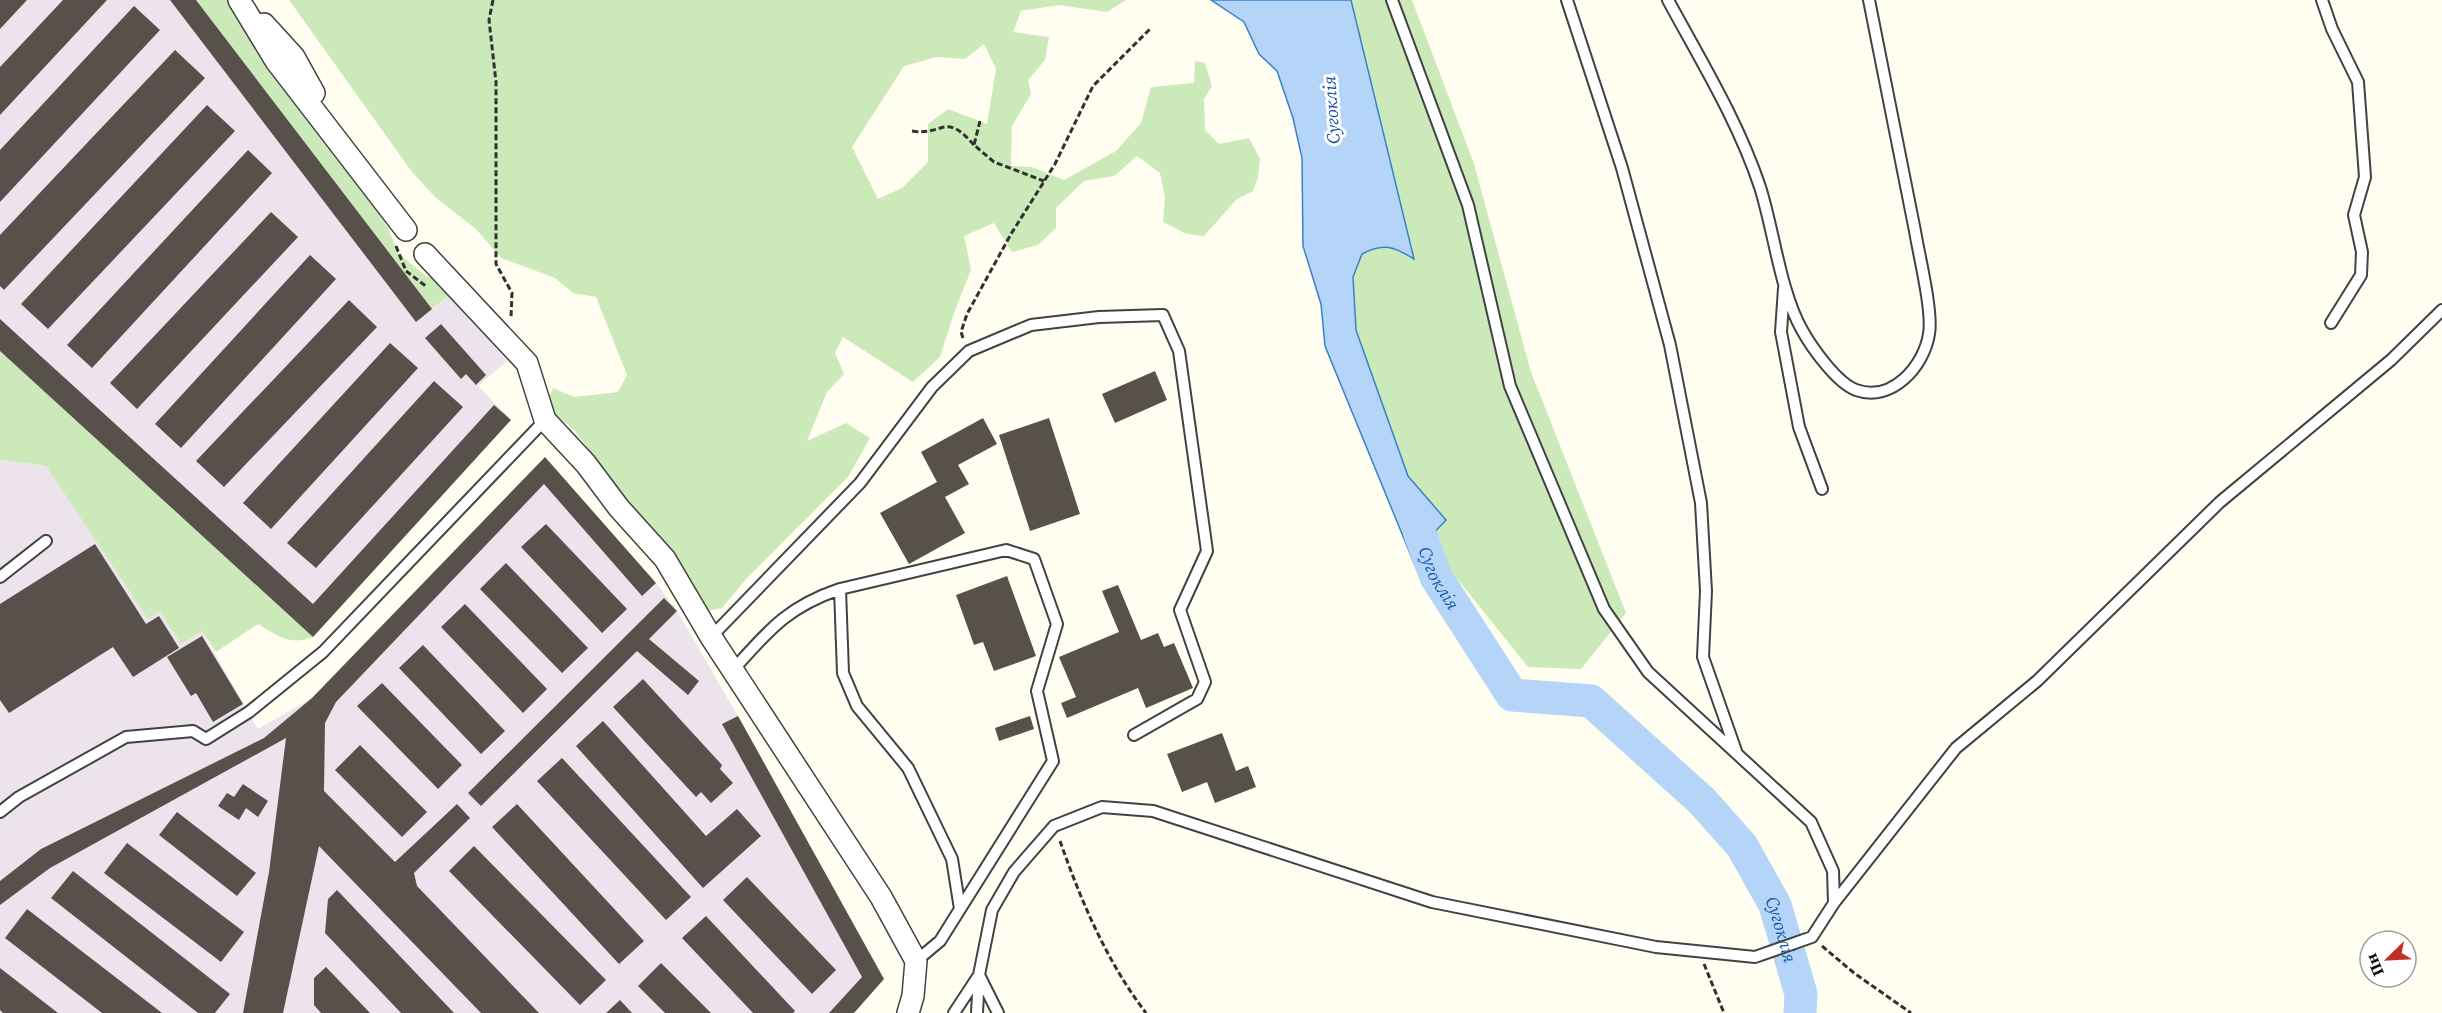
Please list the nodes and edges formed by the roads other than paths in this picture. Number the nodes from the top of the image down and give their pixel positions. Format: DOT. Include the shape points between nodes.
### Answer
graph roads {
  1 [pos="239,0"];
  2 [pos="244,0"];
  3 [pos="1392,0"];
  4 [pos="1567,0"];
  5 [pos="1668,0"];
  6 [pos="1869,0"];
  7 [pos="2322,0"];
  8 [pos="350,156"];
  9 [pos="406,230"];
  10 [pos="425,254"];
  11 [pos="1785,282"];
  12 [pos="2442,310"];
  13 [pos="2331,323"];
  14 [pos="545,420"];
  15 [pos="1822,489"];
  16 [pos="46,541"];
  17 [pos="0,577"];
  18 [pos="840,589"];
  19 [pos="711,637"];
  20 [pos="733,670"];
  21 [pos="1134,735"];
  22 [pos="1737,754"];
  23 [pos="0,812"];
  24 [pos="1834,903"];
  25 [pos="960,909"];
  26 [pos="916,961"];
  27 [pos="979,975"];
  28 [pos="908,1013"];
  29 [pos="954,1013"];
  30 [pos="977,1013"];
  31 [pos="998,1013"];
  1 -- 8 [label="street" via="276,61"];
  2 -- 8 [label="street" via="294,57"];
  3 -- 22 [label="lane" via="1468,205 1510,386 1604,609 1648,672"];
  4 -- 22 [label="lane" via="1622,168 1670,345 1701,503 1706,591 1703,657"];
  5 -- 11 [label="lane" via="1735,124 1760,187"];
  6 -- 11 [label="lane" via="1925,282 1930,333 1920,362 1902,381 1881,392 1855,390 1825,365 1801,328"];
  7 -- 13 [label="lane" via="2358,82 2365,177 2354,215 2362,252 2361,275"];
  8 -- 9 [label="street"];
  10 -- 14 [label="street" via="527,363"];
  11 -- 15 [label="lane" via="1781,332 1799,427"];
  12 -- 24 [label="lane" via="2391,360 2220,502 2037,681 1956,748"];
  14 -- 19 [label="street" via="665,559"];
  14 -- 23 [label="lane" via="323,652 249,712 206,739 193,731 126,737 19,797"];
  16 -- 17 [label="lane"];
  18 -- 20 [label="lane" via="776,622"];
  18 -- 25 [label="lane" via="843,672 857,706 908,768 952,859"];
  18 -- 25 [label="lane" via="1006,550 1034,559 1057,624 1037,691 1053,761"];
  19 -- 20 [label="street"];
  19 -- 21 [label="lane" via="860,483 932,387 969,351 1031,325 1163,315 1179,351 1207,551 1180,610 1205,682 1197,699"];
  20 -- 26 [label="street" via="881,897"];
  22 -- 24 [label="lane" via="1811,822 1833,871"];
  24 -- 27 [label="lane" via="1808,939 1755,957 1656,947 1432,902 1153,811 1102,807 1054,826 1014,872 992,910"];
  25 -- 26 [label="lane" via="940,941"];
  26 -- 28 [label="street"];
  27 -- 29 [label="lane"];
  27 -- 30 [label="lane"];
  27 -- 31 [label="lane"];
}
